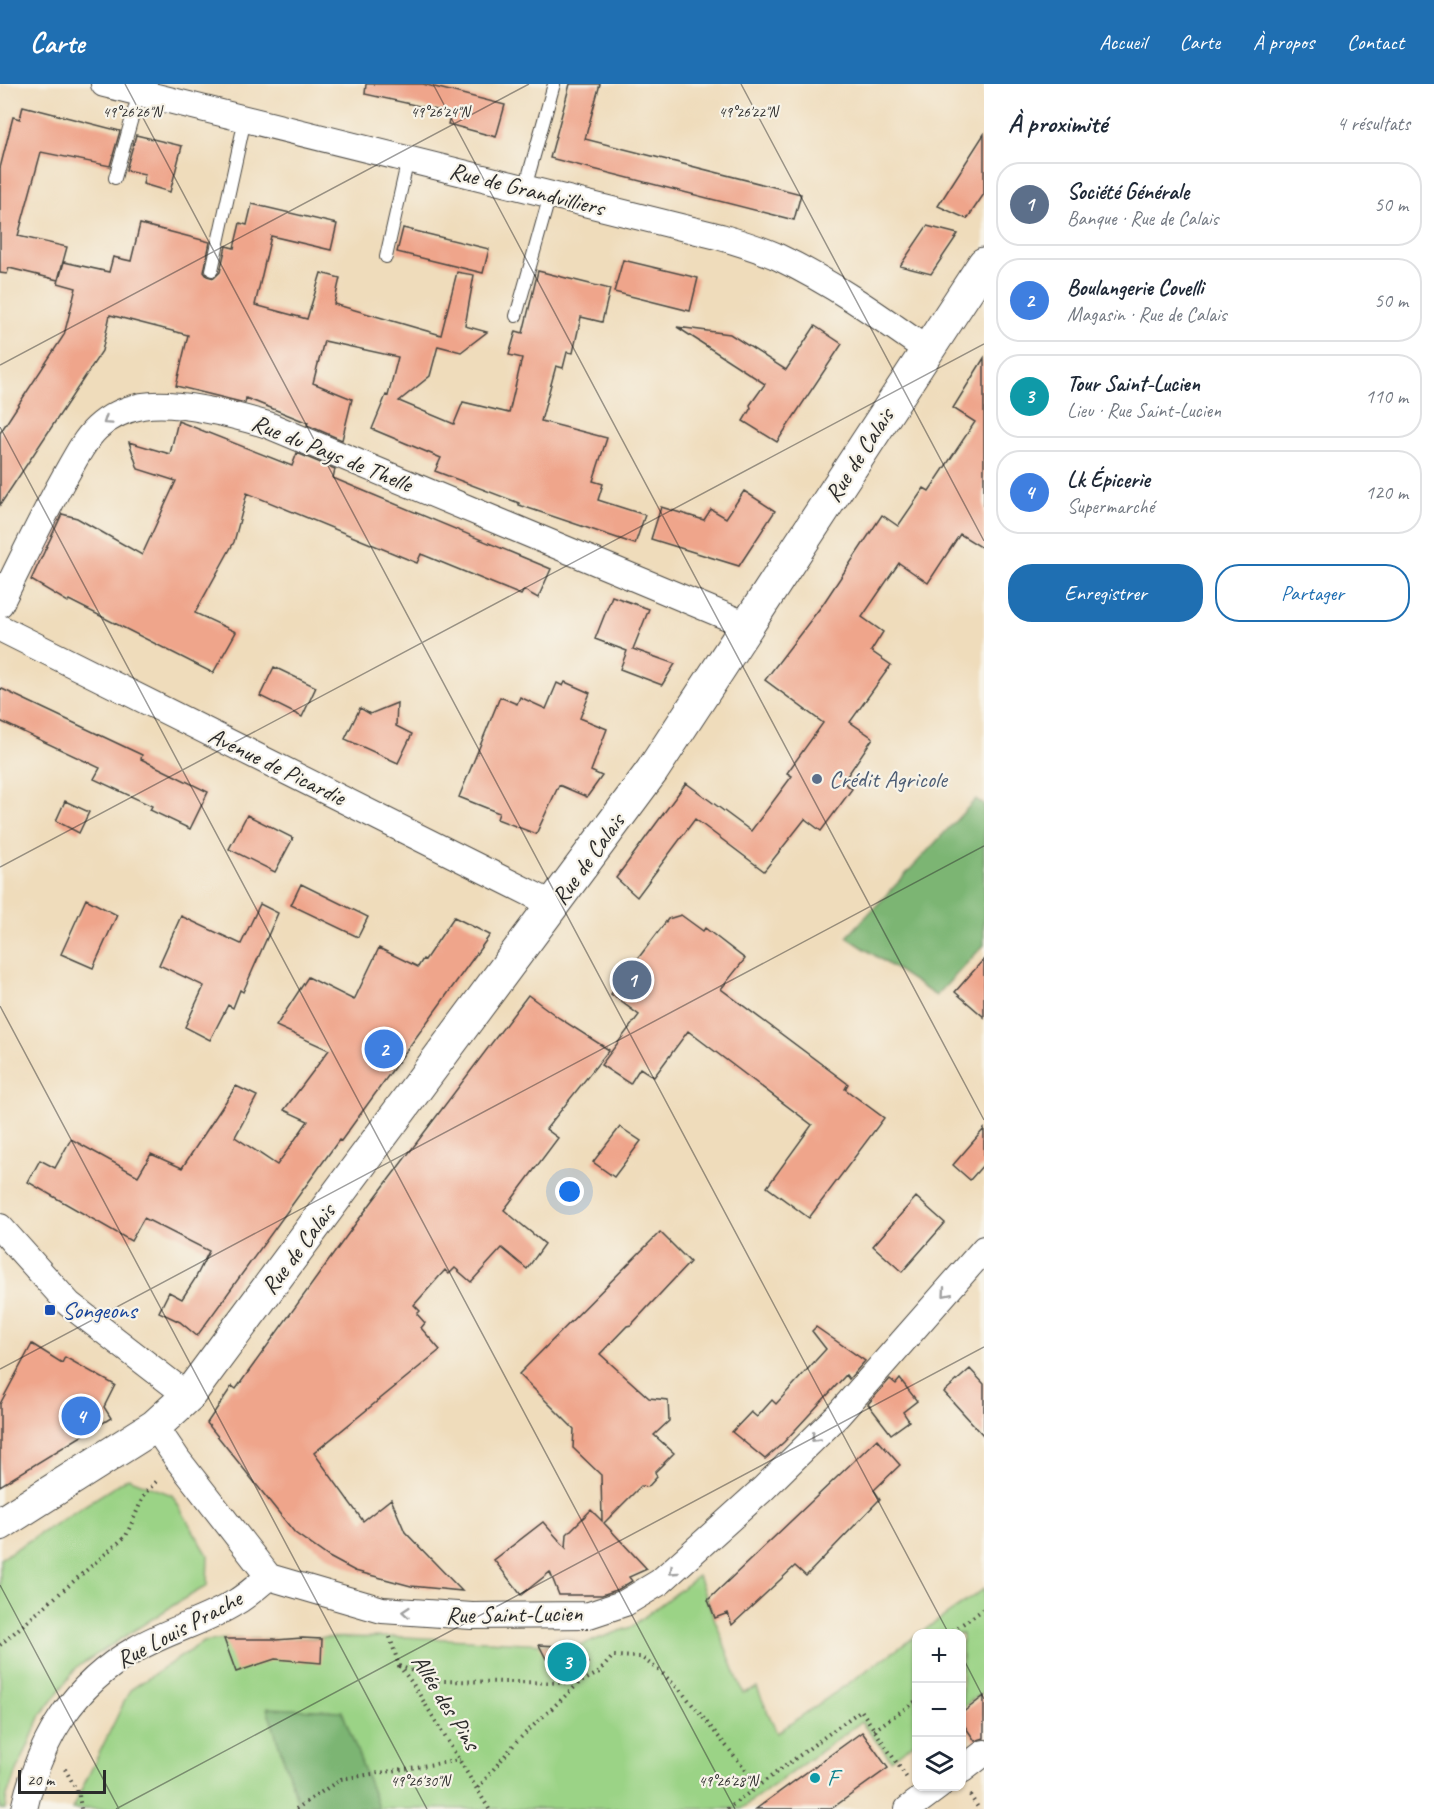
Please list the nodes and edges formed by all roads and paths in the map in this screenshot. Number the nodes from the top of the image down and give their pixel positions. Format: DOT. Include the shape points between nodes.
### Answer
graph roads {
  1 [pos="104,84"];
  2 [pos="554,84"];
  3 [pos="139,93"];
  4 [pos="245,119"];
  5 [pos="408,159"];
  6 [pos="115,178"];
  7 [pos="525,188"];
  8 [pos="550,195"];
  9 [pos="386,257"];
  10 [pos="984,264"];
  11 [pos="212,270"];
  12 [pos="516,316"];
  13 [pos="927,350"];
  14 [pos="0,604"];
  15 [pos="747,625"];
  16 [pos="0,628"];
  17 [pos="554,905"];
  18 [pos="0,1227"];
  19 [pos="984,1249"];
  20 [pos="188,1396"];
  21 [pos="155,1426"];
  22 [pos="178,1460"];
  23 [pos="0,1524"];
  24 [pos="269,1577"];
  25 [pos="984,1609"];
  26 [pos="382,1610"];
  27 [pos="955,1629"];
  28 [pos="0,1645"];
  29 [pos="399,1666"];
  30 [pos="579,1683"];
  31 [pos="912,1704"];
  32 [pos="874,1730"];
  33 [pos="984,1753"];
  34 [pos="460,1760"];
  35 [pos="966,1767"];
  36 [pos="759,1786"];
  37 [pos="478,1788"];
  38 [pos="79,1795"];
  39 [pos="923,1798"];
  40 [pos="24,1809"];
  41 [pos="81,1809"];
  42 [pos="296,1809"];
  43 [pos="489,1809"];
  44 [pos="727,1809"];
  1 -- 3 [label="street, Rue de Grandvilliers"];
  2 -- 7 [label="lane"];
  3 -- 4 [label="street, Rue de Grandvilliers"];
  3 -- 6 [label="lane"];
  4 -- 5 [label="street, Rue de Grandvilliers"];
  4 -- 11 [label="lane"];
  5 -- 7 [label="street, Rue de Grandvilliers"];
  5 -- 9 [label="lane"];
  7 -- 8 [label="street, Rue de Grandvilliers"];
  8 -- 12 [label="lane"];
  8 -- 13 [label="street, Rue de Grandvilliers" via="721,237 776,256 827,282"];
  10 -- 13 [label="main road, Rue de Calais"];
  13 -- 15 [label="main road, Rue de Calais"];
  15 -- 14 [label="street, Rue du Pays de Thelle, one-way" via="268,425 161,404 125,410 97,428 81,448 38,523"];
  15 -- 17 [label="main road, Rue de Calais" via="652,771"];
  16 -- 17 [label="street, Avenue de Picardie"];
  17 -- 20 [label="main road, Rue de Calais"];
  18 -- 20 [label="street" via="74,1309"];
  19 -- 26 [label="street, Rue Saint-Lucien, one-way" via="809,1445 643,1594 608,1610 571,1616 462,1616"];
  20 -- 21 [label="main road, Rue de Calais"];
  21 -- 22 [label="street"];
  21 -- 23 [label="main road, Rue de Calais"];
  22 -- 24 [label="street"];
  22 -- 28 [label="path" via="145,1493 126,1536"];
  24 -- 26 [label="street, Rue Saint-Lucien"];
  24 -- 40 [label="street, Rue Louis Prache" via="231,1605 137,1648 83,1688 48,1739"];
  25 -- 27 [label="path"];
  26 -- 29 [label="path, Allée des Pins"];
  29 -- 30 [label="path" via="440,1681"];
  29 -- 34 [label="path, Allée des Pins"];
  30 -- 36 [label="path" via="598,1673 613,1656 641,1657 682,1692"];
  30 -- 37 [label="path" via="517,1741"];
  31 -- 32 [label="path"];
  32 -- 36 [label="path" via="861,1710"];
  32 -- 39 [label="path"];
  33 -- 35 [label="street"];
  34 -- 37 [label="path, Allée des Pins"];
  34 -- 42 [label="path" via="341,1779"];
  36 -- 44 [label="path"];
  37 -- 43 [label="path, Allée des Pins"];
  38 -- 41 [label="path"];
}
